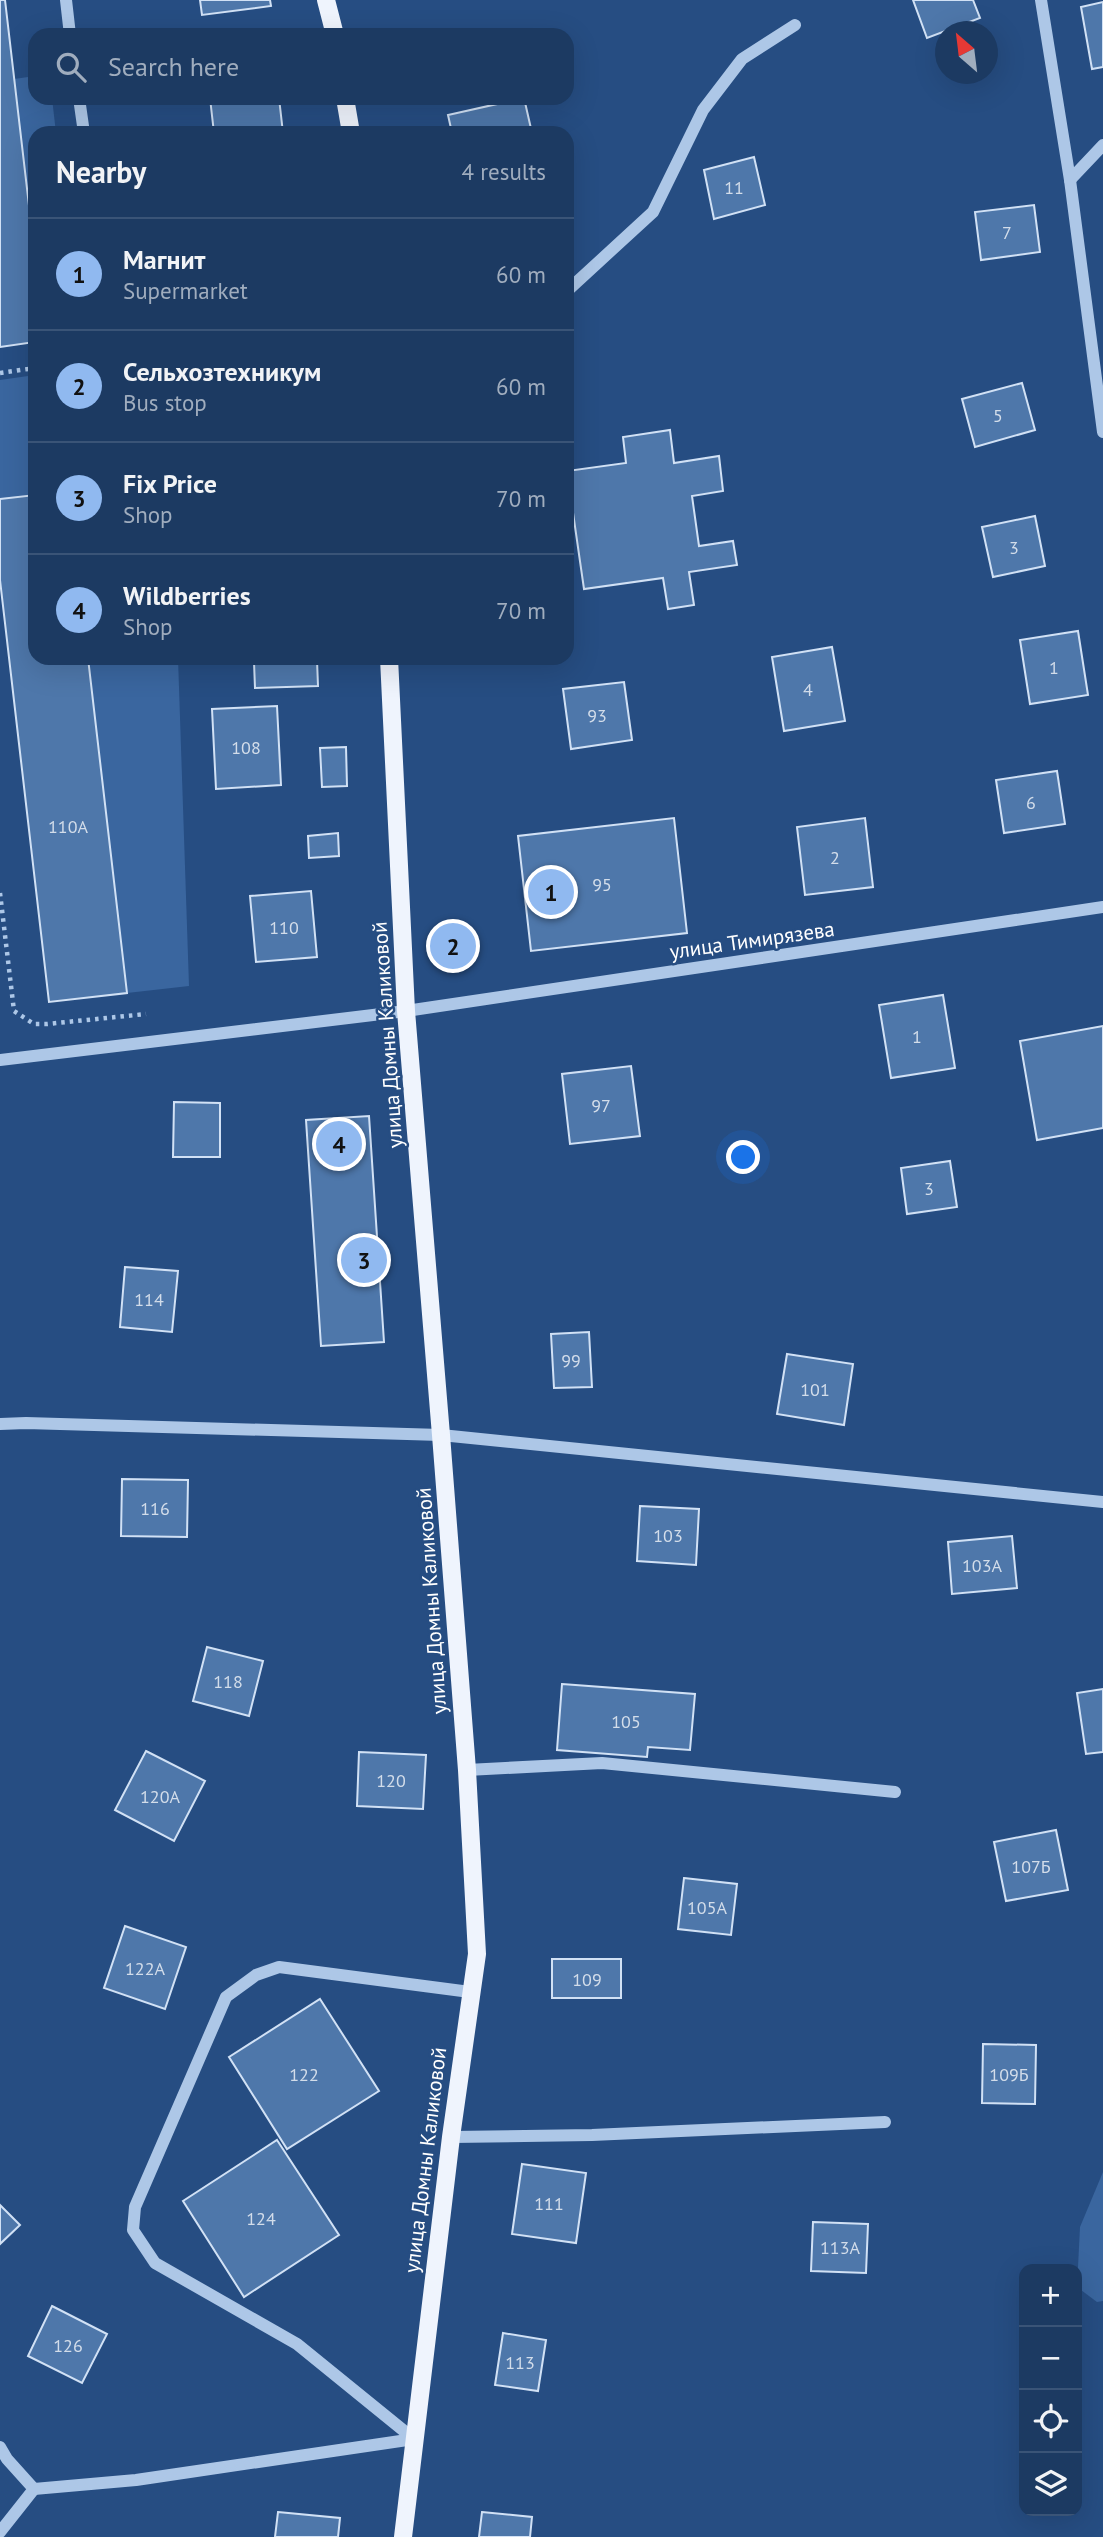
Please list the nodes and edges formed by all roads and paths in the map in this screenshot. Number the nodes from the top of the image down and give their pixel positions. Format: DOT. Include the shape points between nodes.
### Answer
graph roads {
  1 [pos="66,0"];
  2 [pos="326,0"];
  3 [pos="1041,0"];
  4 [pos="795,25"];
  5 [pos="69,28"];
  6 [pos="333,28"];
  7 [pos="80,105"];
  8 [pos="346,105"];
  9 [pos="83,126"];
  10 [pos="350,126"];
  11 [pos="1103,145"];
  12 [pos="1070,180"];
  13 [pos="574,285"];
  14 [pos="28,369"];
  15 [pos="0,373"];
  16 [pos="1103,432"];
  17 [pos="388,665"];
  18 [pos="0,893"];
  19 [pos="1103,907"];
  20 [pos="406,1011"];
  21 [pos="155,1013"];
  22 [pos="0,1060"];
  23 [pos="0,1424"];
  24 [pos="441,1434"];
  25 [pos="1103,1502"];
  26 [pos="467,1770"];
  27 [pos="895,1792"];
  28 [pos="470,1992"];
  29 [pos="885,2122"];
  30 [pos="451,2137"];
  31 [pos="414,2439"];
  32 [pos="0,2448"];
  33 [pos="34,2489"];
  34 [pos="0,2532"];
  35 [pos="403,2537"];
  1 -- 5 [label="street"];
  2 -- 6 [label="main road"];
  3 -- 12 [label="street"];
  4 -- 13 [label="street" via="742,59 703,110 653,212"];
  7 -- 9 [label="street"];
  8 -- 10 [label="main road"];
  11 -- 12 [label="street"];
  12 -- 16 [label="street"];
  14 -- 15 [label="path"];
  17 -- 20 [label="main road, улица Домны Каликовой"];
  18 -- 21 [label="path" via="14,1011 34,1024"];
  19 -- 20 [label="street, улица Тимирязева"];
  20 -- 22 [label="street, улица Тимирязева"];
  20 -- 24 [label="main road, улица Домны Каликовой"];
  23 -- 24 [label="street"];
  24 -- 25 [label="street"];
  24 -- 26 [label="main road, улица Домны Каликовой"];
  26 -- 27 [label="street" via="602,1763"];
  26 -- 28 [label="main road, улица Домны Каликовой" via="477,1954"];
  28 -- 30 [label="main road, улица Домны Каликовой"];
  28 -- 31 [label="street" via="279,1967 256,1975 226,1997 135,2207 133,2230 155,2263 297,2344"];
  29 -- 30 [label="street"];
  30 -- 31 [label="main road, улица Домны Каликовой"];
  31 -- 33 [label="street" via="136,2480"];
  31 -- 35 [label="main road, улица Домны Каликовой"];
  32 -- 33 [label="street"];
  33 -- 34 [label="street"];
}
